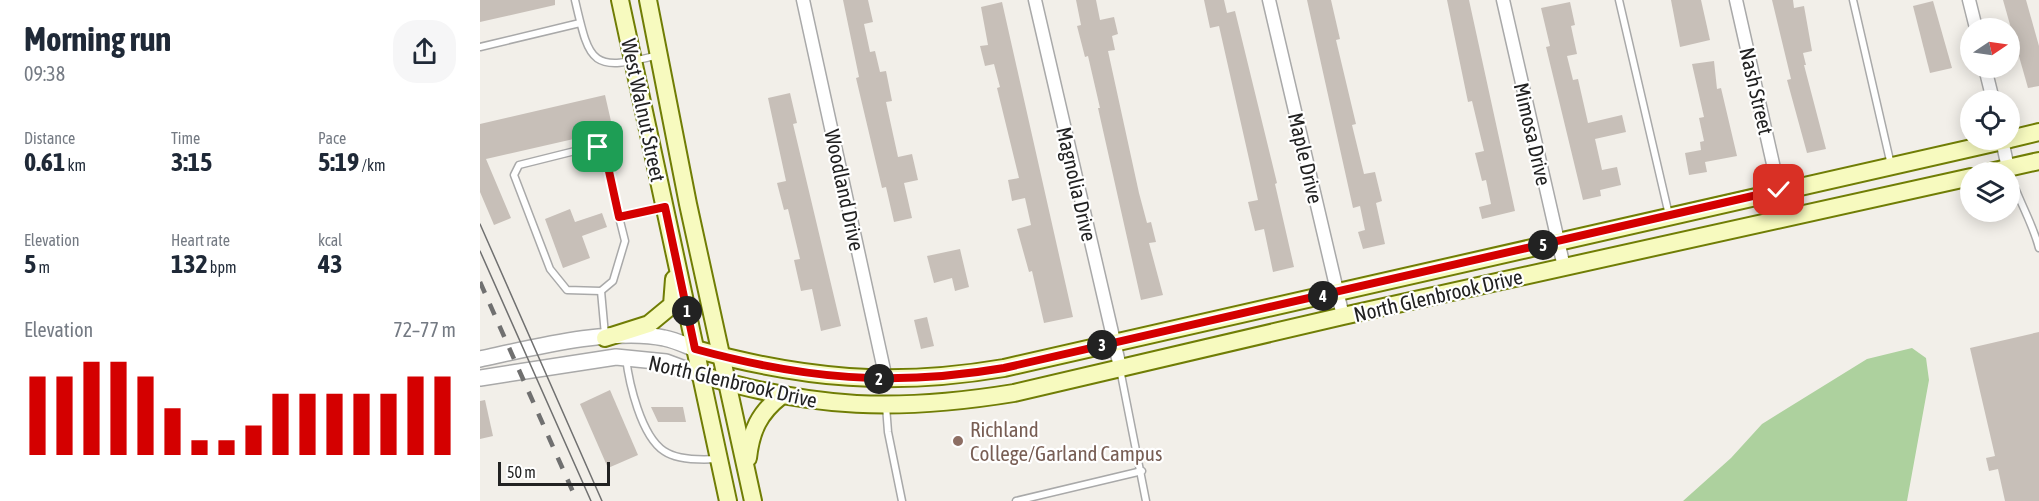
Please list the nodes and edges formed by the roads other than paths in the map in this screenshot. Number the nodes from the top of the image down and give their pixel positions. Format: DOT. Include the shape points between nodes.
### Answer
graph roads {
  1 [pos="575,0"];
  2 [pos="620,0"];
  3 [pos="648,0"];
  4 [pos="803,0"];
  5 [pos="1035,0"];
  6 [pos="1269,0"];
  7 [pos="1503,0"];
  8 [pos="1619,0"];
  9 [pos="1736,0"];
  10 [pos="1853,0"];
  11 [pos="1969,0"];
  12 [pos="1974,18"];
  13 [pos="580,22"];
  14 [pos="480,47"];
  15 [pos="659,55"];
  16 [pos="633,61"];
  17 [pos="2039,132"];
  18 [pos="2020,136"];
  19 [pos="1961,150"];
  20 [pos="2039,161"];
  21 [pos="1891,166"];
  22 [pos="2020,168"];
  23 [pos="1960,179"];
  24 [pos="1779,190"];
  25 [pos="2020,202"];
  26 [pos="665,207"];
  27 [pos="1669,215"];
  28 [pos="619,217"];
  29 [pos="1785,217"];
  30 [pos="1558,241"];
  31 [pos="2039,248"];
  32 [pos="1564,267"];
  33 [pos="601,291"];
  34 [pos="1337,293"];
  35 [pos="1342,316"];
  36 [pos="605,338"];
  37 [pos="1113,342"];
  38 [pos="695,349"];
  39 [pos="721,356"];
  40 [pos="626,357"];
  41 [pos="480,359"];
  42 [pos="1120,367"];
  43 [pos="701,375"];
  44 [pos="480,378"];
  45 [pos="886,379"];
  46 [pos="727,383"];
  47 [pos="781,396"];
  48 [pos="886,406"];
  49 [pos="719,459"];
  50 [pos="747,471"];
  51 [pos="1142,471"];
  52 [pos="728,501"];
  53 [pos="753,501"];
  54 [pos="902,501"];
  55 [pos="1016,501"];
  56 [pos="1146,501"];
  1 -- 13 [label="lane"];
  2 -- 16 [label="main road, West Walnut Street"];
  3 -- 15 [label="main road, West Walnut Street"];
  4 -- 45 [label="street, Woodland Drive"];
  5 -- 37 [label="street, Magnolia Drive"];
  6 -- 34 [label="street, Maple Drive"];
  7 -- 30 [label="street, Mimosa Drive"];
  8 -- 27 [label="lane"];
  9 -- 24 [label="street, Nash Street"];
  10 -- 21 [label="lane"];
  11 -- 12 [label="street"];
  13 -- 14 [label="lane"];
  13 -- 16 [label="lane" via="585,44 598,60 615,65"];
  15 -- 16 [label="lane"];
  15 -- 39 [label="main road, West Walnut Street"];
  16 -- 26 [label="main road, West Walnut Street"];
  17 -- 18 [label="main road, North Glenbrook Drive"];
  19 -- 21 [label="main road, North Glenbrook Drive"];
  20 -- 22 [label="main road"];
  21 -- 24 [label="main road, North Glenbrook Drive"];
  23 -- 29 [label="main road, North Glenbrook Drive"];
  24 -- 27 [label="main road, North Glenbrook Drive"];
  24 -- 29 [label="street, Nash Street"];
  25 -- 31 [label="lane" via="2032,222"];
  26 -- 28 [label="lane"];
  26 -- 36 [label="main road" via="662,217 675,285 672,305 649,324"];
  26 -- 38 [label="main road, West Walnut Street"];
  27 -- 30 [label="main road, North Glenbrook Drive"];
  28 -- 33 [label="lane" via="624,241 613,281"];
  28 -- 33 [label="lane" via="605,153 598,147 519,165 514,175 549,269 567,290"];
  29 -- 32 [label="main road, North Glenbrook Drive"];
  30 -- 32 [label="street, Mimosa Drive"];
  30 -- 34 [label="main road, North Glenbrook Drive"];
  32 -- 35 [label="main road, North Glenbrook Drive"];
  33 -- 36 [label="lane"];
  34 -- 35 [label="street, Maple Drive"];
  34 -- 37 [label="main road, North Glenbrook Drive"];
  35 -- 42 [label="main road, North Glenbrook Drive"];
  36 -- 38 [label="street, North Glenbrook Drive" via="666,338"];
  36 -- 41 [label="street, North Glenbrook Drive"];
  37 -- 42 [label="street, Magnolia Drive"];
  37 -- 45 [label="main road, North Glenbrook Drive" via="960,375"];
  38 -- 39 [label="main road, North Glenbrook Drive"];
  38 -- 43 [label="main road, West Walnut Street"];
  39 -- 45 [label="main road, North Glenbrook Drive" via="825,376"];
  39 -- 46 [label="main road, West Walnut Street"];
  40 -- 43 [label="street, North Glenbrook Drive" via="666,362"];
  40 -- 44 [label="street, North Glenbrook Drive"];
  40 -- 49 [label="lane" via="634,401 654,442 673,454"];
  42 -- 48 [label="main road, North Glenbrook Drive" via="960,402"];
  42 -- 51 [label="lane"];
  43 -- 46 [label="main road, North Glenbrook Drive"];
  43 -- 49 [label="main road, West Walnut Street"];
  46 -- 47 [label="main road, North Glenbrook Drive"];
  46 -- 50 [label="main road, West Walnut Street"];
  47 -- 48 [label="main road, North Glenbrook Drive"];
  47 -- 50 [label="main road" via="753,430"];
  48 -- 54 [label="lane"];
  49 -- 52 [label="main road, West Walnut Street"];
  50 -- 53 [label="main road, West Walnut Street"];
  51 -- 55 [label="lane"];
  51 -- 56 [label="lane"];
}
